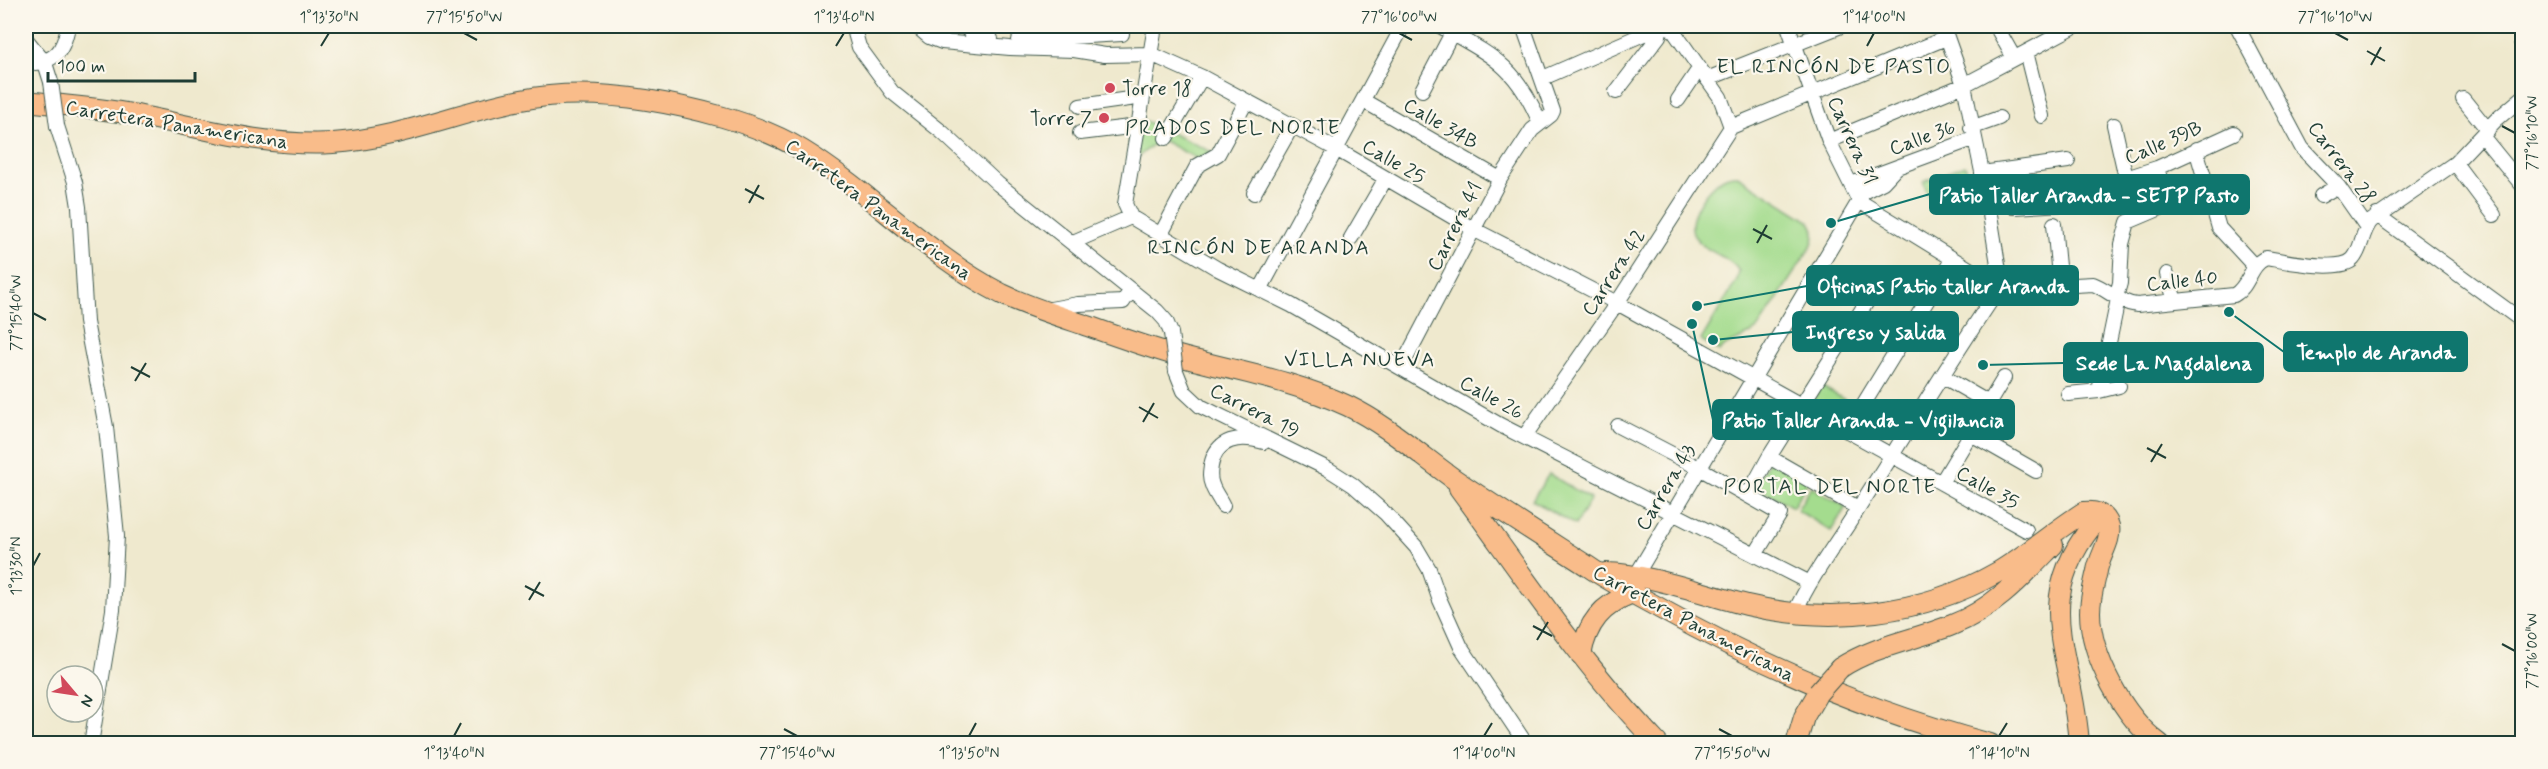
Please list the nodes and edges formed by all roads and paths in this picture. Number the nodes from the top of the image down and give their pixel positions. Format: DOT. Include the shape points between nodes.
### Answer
graph roads {
  1 [pos="68,26"];
  2 [pos="853,26"];
  3 [pos="916,26"];
  4 [pos="964,26"];
  5 [pos="1155,26"];
  6 [pos="1403,26"];
  7 [pos="1526,26"];
  8 [pos="1662,26"];
  9 [pos="1670,26"];
  10 [pos="1788,26"];
  11 [pos="1841,26"];
  12 [pos="1996,26"];
  13 [pos="2075,26"];
  14 [pos="2242,27"];
  15 [pos="1446,29"];
  16 [pos="1127,30"];
  17 [pos="1944,32"];
  18 [pos="26,39"];
  19 [pos="1795,42"];
  20 [pos="1074,50"];
  21 [pos="1151,54"];
  22 [pos="2020,55"];
  23 [pos="45,63"];
  24 [pos="26,64"];
  25 [pos="1703,74"];
  26 [pos="1202,77"];
  27 [pos="1543,78"];
  28 [pos="1964,86"];
  29 [pos="1422,90"];
  30 [pos="1616,92"];
  31 [pos="1811,93"];
  32 [pos="1143,97"];
  33 [pos="2523,98"];
  34 [pos="2463,99"];
  35 [pos="1364,100"];
  36 [pos="1678,100"];
  37 [pos="26,101"];
  38 [pos="1246,102"];
  39 [pos="1080,106"];
  40 [pos="2042,116"];
  41 [pos="1999,117"];
  42 [pos="1540,123"];
  43 [pos="2114,125"];
  44 [pos="1138,126"];
  45 [pos="1292,126"];
  46 [pos="1731,127"];
  47 [pos="1972,133"];
  48 [pos="2485,133"];
  49 [pos="1080,134"];
  50 [pos="2234,134"];
  51 [pos="1166,138"];
  52 [pos="1829,141"];
  53 [pos="2196,149"];
  54 [pos="1336,150"];
  55 [pos="2068,161"];
  56 [pos="2455,163"];
  57 [pos="2157,168"];
  58 [pos="1982,173"];
  59 [pos="1386,178"];
  60 [pos="2126,178"];
  61 [pos="1500,179"];
  62 [pos="2523,185"];
  63 [pos="2338,186"];
  64 [pos="1254,193"];
  65 [pos="1856,193"];
  66 [pos="2209,194"];
  67 [pos="2321,196"];
  68 [pos="2168,205"];
  69 [pos="2014,207"];
  70 [pos="2377,215"];
  71 [pos="2494,215"];
  72 [pos="1131,217"];
  73 [pos="2054,224"];
  74 [pos="2366,226"];
  75 [pos="1475,230"];
  76 [pos="1161,234"];
  77 [pos="1351,238"];
  78 [pos="1073,242"];
  79 [pos="1952,260"];
  80 [pos="2254,267"];
  81 [pos="2167,274"];
  82 [pos="2060,287"];
  83 [pos="2002,289"];
  84 [pos="1131,290"];
  85 [pos="1260,290"];
  86 [pos="1873,292"];
  87 [pos="2117,298"];
  88 [pos="2175,301"];
  89 [pos="1617,303"];
  90 [pos="1044,311"];
  91 [pos="2521,320"];
  92 [pos="1401,368"];
  93 [pos="1942,376"];
  94 [pos="2004,378"];
  95 [pos="1753,379"];
  96 [pos="2119,386"];
  97 [pos="2099,391"];
  98 [pos="2068,394"];
  99 [pos="1989,403"];
  100 [pos="1801,406"];
  101 [pos="1618,426"];
  102 [pos="1847,431"];
  103 [pos="1971,434"];
  104 [pos="1524,437"];
  105 [pos="1287,448"];
  106 [pos="1891,456"];
  107 [pos="1769,457"];
  108 [pos="1700,468"];
  109 [pos="2036,471"];
  110 [pos="1451,476"];
  111 [pos="1941,483"];
  112 [pos="1748,495"];
  113 [pos="1224,506"];
  114 [pos="1858,508"];
  115 [pos="1672,513"];
  116 [pos="2092,514"];
  117 [pos="2026,530"];
  118 [pos="1755,555"];
  119 [pos="1808,582"];
  120 [pos="1634,585"];
  121 [pos="1794,614"];
  122 [pos="1581,655"];
  123 [pos="91,744"];
  124 [pos="1526,744"];
  125 [pos="1658,744"];
  126 [pos="1796,744"];
  127 [pos="1990,744"];
  128 [pos="2079,744"];
  129 [pos="2160,744"];
  1 -- 23 [label="street" via="58,52"];
  2 -- 78 [label="street, Carrera 19" via="859,46 892,92 998,184"];
  3 -- 20 [label="street" via="942,42"];
  4 -- 16 [label="street" via="977,38 1013,41"];
  5 -- 21 [label="street"];
  6 -- 35 [label="street"];
  7 -- 27 [label="street"];
  8 -- 27 [label="street"];
  8 -- 30 [label="street" via="1659,36"];
  9 -- 25 [label="street"];
  10 -- 19 [label="street, Carrera 31"];
  11 -- 19 [label="street"];
  12 -- 22 [label="street"];
  13 -- 22 [label="street"];
  14 -- 63 [label="street, Carrera 28" via="2302,148"];
  15 -- 29 [label="street"];
  15 -- 42 [label="street" via="1502,63 1531,101"];
  16 -- 20 [label="street"];
  17 -- 28 [label="street"];
  17 -- 31 [label="street"];
  18 -- 23 [label="street"];
  19 -- 25 [label="street"];
  19 -- 31 [label="street, Carrera 31"];
  20 -- 21 [label="street" via="1105,55"];
  21 -- 26 [label="street, Calle 25"];
  21 -- 32 [label="street"];
  22 -- 28 [label="street"];
  22 -- 40 [label="street"];
  23 -- 24 [label="street"];
  23 -- 123 [label="street, bridge" via="79,207 86,322 106,427 117,536 113,610"];
  25 -- 36 [label="street"];
  25 -- 46 [label="street" via="1720,97"];
  26 -- 38 [label="street, Calle 25"];
  26 -- 51 [label="street"];
  27 -- 42 [label="street, Carrera 41" via="1553,111"];
  28 -- 47 [label="street"];
  28 -- 52 [label="street"];
  31 -- 46 [label="street"];
  31 -- 52 [label="street, Carrera 31"];
  32 -- 39 [label="street"];
  32 -- 44 [label="street"];
  33 -- 48 [label="street"];
  34 -- 48 [label="street"];
  35 -- 54 [label="street"];
  35 -- 61 [label="street, Calle 34B"];
  37 -- 90 [label="highway, Carretera Panamericana" via="126,113 239,136 298,143 337,143 375,137 520,100 553,96 611,97 677,106 753,127 798,147 971,277"];
  38 -- 45 [label="street, Calle 25"];
  38 -- 76 [label="street" via="1218,154 1197,166"];
  41 -- 47 [label="street, Calle 36"];
  42 -- 61 [label="street, Carrera 41"];
  43 -- 60 [label="street"];
  44 -- 49 [label="street"];
  44 -- 72 [label="street" via="1125,204"];
  45 -- 54 [label="street, Calle 25"];
  45 -- 64 [label="street"];
  46 -- 89 [label="street, Carrera 42"];
  47 -- 58 [label="street"];
  47 -- 65 [label="street, Calle 36" via="1897,167 1883,182"];
  48 -- 56 [label="street"];
  48 -- 62 [label="street"];
  50 -- 53 [label="street, Calle 39B"];
  52 -- 65 [label="street, Carrera 31"];
  53 -- 57 [label="street, Calle 39B"];
  53 -- 66 [label="street"];
  54 -- 59 [label="street, Calle 25"];
  54 -- 85 [label="street"];
  55 -- 58 [label="street"];
  56 -- 70 [label="street"];
  56 -- 71 [label="street"];
  57 -- 60 [label="street, Calle 39B"];
  57 -- 68 [label="street"];
  58 -- 83 [label="street"];
  59 -- 75 [label="street, Calle 25"];
  59 -- 77 [label="street"];
  60 -- 69 [label="street, Calle 39B" via="2116,201"];
  61 -- 75 [label="street, Carrera 41"];
  63 -- 67 [label="street"];
  63 -- 74 [label="street, Carrera 28"];
  65 -- 79 [label="street"];
  65 -- 95 [label="street, Carrera 43"];
  66 -- 68 [label="street"];
  66 -- 80 [label="street" via="2219,228"];
  68 -- 87 [label="street" via="2128,222"];
  70 -- 74 [label="street"];
  70 -- 91 [label="street"];
  72 -- 76 [label="street, Calle 26"];
  72 -- 78 [label="street"];
  73 -- 82 [label="street"];
  74 -- 80 [label="street" via="2353,259 2345,264 2329,266 2266,258"];
  75 -- 89 [label="street, Calle 25"];
  75 -- 92 [label="street, Carrera 41"];
  76 -- 85 [label="street, Calle 26"];
  78 -- 84 [label="street, Carrera 19"];
  79 -- 83 [label="street"];
  79 -- 102 [label="street"];
  80 -- 88 [label="street, Calle 40" via="2247,284 2234,295"];
  81 -- 88 [label="street"];
  82 -- 83 [label="street, Calle 40"];
  82 -- 87 [label="street, Calle 40" via="2093,284"];
  83 -- 93 [label="street"];
  84 -- 90 [label="street" via="1123,302 1078,303"];
  84 -- 105 [label="street, Carrera 19, bridge" via="1166,321 1184,391 1200,406"];
  85 -- 92 [label="street, Calle 26"];
  86 -- 100 [label="street"];
  87 -- 88 [label="street, Calle 40" via="2137,305"];
  87 -- 97 [label="street"];
  89 -- 95 [label="street, Calle 35"];
  89 -- 104 [label="street, Carrera 42"];
  90 -- 110 [label="highway, Carretera Panamericana" via="1188,359 1281,381 1348,406"];
  92 -- 104 [label="street, Calle 26"];
  93 -- 99 [label="street"];
  93 -- 106 [label="street"];
  94 -- 99 [label="street"];
  95 -- 100 [label="street, Calle 35"];
  95 -- 108 [label="street, Carrera 43"];
  96 -- 97 [label="street"];
  97 -- 98 [label="street"];
  99 -- 103 [label="street"];
  100 -- 102 [label="street, Calle 35"];
  100 -- 107 [label="street"];
  101 -- 108 [label="street"];
  102 -- 106 [label="street, Calle 35"];
  103 -- 109 [label="street"];
  103 -- 111 [label="street"];
  104 -- 115 [label="street, Calle 26"];
  105 -- 113 [label="street" via="1255,439 1233,440 1218,447 1210,476"];
  105 -- 124 [label="street, Carrera 19" via="1353,485 1416,547 1461,647"];
  106 -- 111 [label="street, Calle 35"];
  106 -- 114 [label="street"];
  107 -- 112 [label="street"];
  107 -- 114 [label="street"];
  108 -- 112 [label="street"];
  108 -- 115 [label="street, Carrera 43"];
  110 -- 120 [label="highway, Carretera Panamericana" via="1597,573"];
  110 -- 122 [label="highway, Carretera Panamericana"];
  111 -- 117 [label="street, Calle 35"];
  112 -- 118 [label="street" via="1780,514"];
  114 -- 119 [label="street"];
  115 -- 118 [label="street, Calle 26"];
  115 -- 120 [label="street, Carrera 43"];
  116 -- 121 [label="highway" via="1995,573 1949,594 1870,613"];
  116 -- 126 [label="highway, bridge" via="1978,613 1954,625 1866,654 1840,668 1804,717"];
  116 -- 128 [label="highway" via="2066,572 2058,623"];
  116 -- 129 [label="highway" via="2109,526 2090,612 2093,637 2114,690 2132,716"];
  118 -- 119 [label="street, Calle 26"];
  119 -- 121 [label="street"];
  120 -- 121 [label="highway"];
  120 -- 122 [label="highway" via="1592,622"];
  120 -- 127 [label="highway, Carretera Panamericana" via="1729,646 1814,685 1890,714"];
  122 -- 125 [label="highway, Carretera Panamericana"];
}
